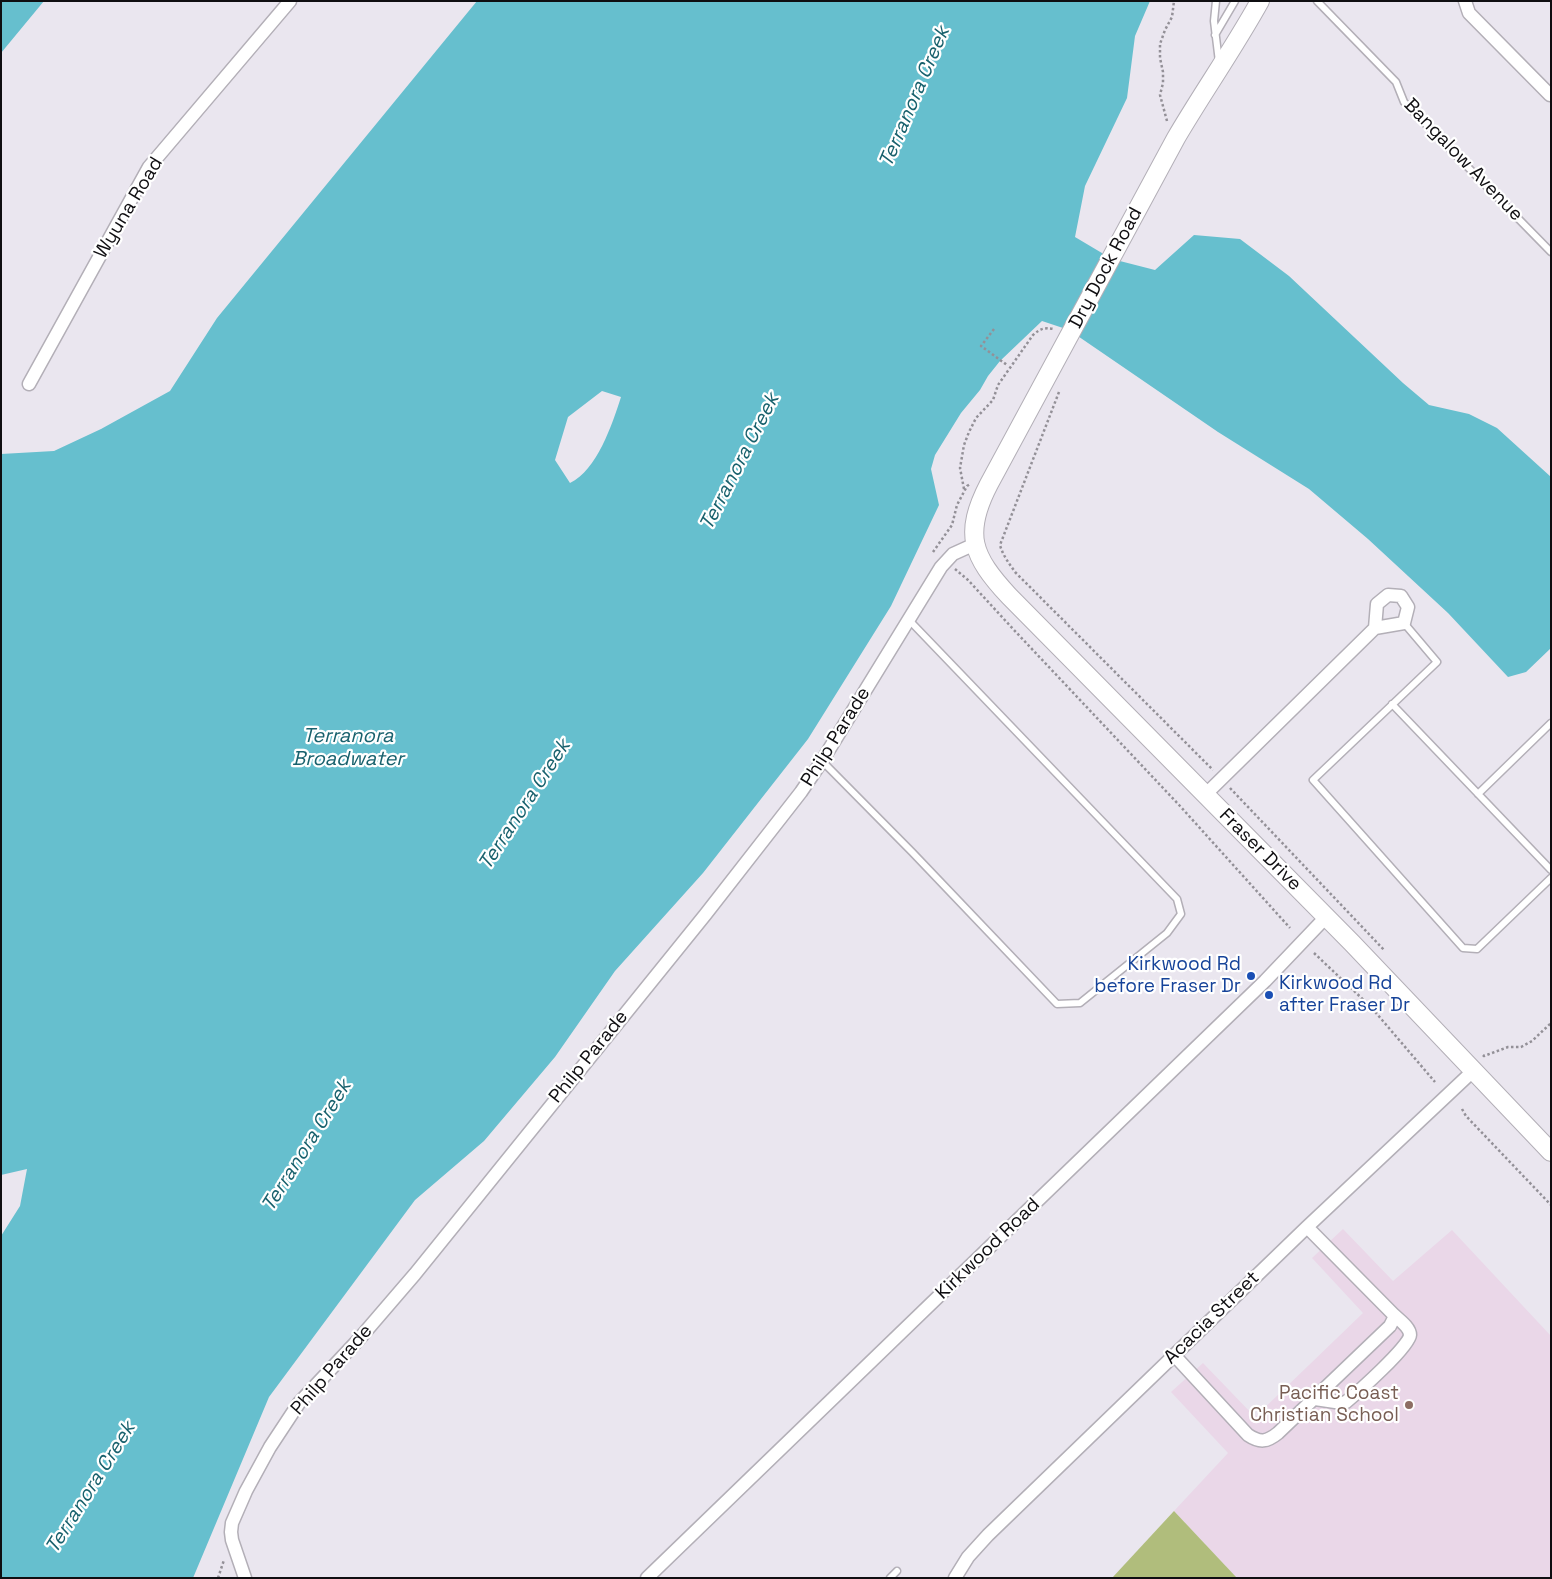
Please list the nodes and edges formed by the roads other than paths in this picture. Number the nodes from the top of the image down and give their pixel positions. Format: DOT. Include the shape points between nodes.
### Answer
graph roads {
  1 [pos="290,1"];
  2 [pos="1216,1"];
  3 [pos="1235,1"];
  4 [pos="1260,1"];
  5 [pos="1317,1"];
  6 [pos="1465,1"];
  7 [pos="1215,34"];
  8 [pos="1219,68"];
  9 [pos="1550,94"];
  10 [pos="1551,252"];
  11 [pos="29,384"];
  12 [pos="975,544"];
  13 [pos="909,620"];
  14 [pos="1404,623"];
  15 [pos="1375,628"];
  16 [pos="1392,704"];
  17 [pos="1551,723"];
  18 [pos="822,762"];
  19 [pos="1478,794"];
  20 [pos="1205,795"];
  21 [pos="1551,870"];
  22 [pos="1551,878"];
  23 [pos="1326,917"];
  24 [pos="1473,1071"];
  25 [pos="1551,1152"];
  26 [pos="1307,1227"];
  27 [pos="1393,1314"];
  28 [pos="1174,1355"];
  29 [pos="1315,1398"];
  30 [pos="897,1571"];
  31 [pos="957,1575"];
  32 [pos="245,1578"];
  33 [pos="647,1578"];
  34 [pos="890,1578"];
  1 -- 11 [label="street, Wyuna Road" via="149,167"];
  2 -- 7 [label="lane"];
  3 -- 7 [label="lane"];
  4 -- 8 [label="street, Dry Dock Road"];
  5 -- 10 [label="lane, Bangalow Avenue" via="1396,82 1404,102"];
  6 -- 9 [label="street" via="1469,12"];
  7 -- 8 [label="lane"];
  8 -- 12 [label="street, Dry Dock Road" via="1176,138 980,502 974,521"];
  12 -- 13 [label="street, Philp Parade" via="946,560"];
  12 -- 20 [label="street, Fraser Drive" via="983,563 1003,590"];
  13 -- 18 [label="street, Philp Parade"];
  13 -- 18 [label="lane" via="1177,899 1181,914 1167,933 1080,1003 1057,1004"];
  14 -- 15 [label="street"];
  14 -- 15 [label="street" via="1408,607 1401,596 1388,595 1378,604"];
  14 -- 16 [label="lane" via="1436,662"];
  15 -- 20 [label="street"];
  16 -- 19 [label="lane"];
  16 -- 22 [label="lane" via="1313,780 1464,948 1477,950"];
  17 -- 19 [label="lane"];
  18 -- 32 [label="street, Philp Parade" via="705,915 415,1274 299,1403 270,1447 232,1523 232,1540"];
  19 -- 21 [label="lane"];
  20 -- 23 [label="street, Fraser Drive"];
  23 -- 24 [label="street, Fraser Drive"];
  23 -- 33 [label="street, Kirkwood Road" via="1265,981"];
  24 -- 25 [label="street, Fraser Drive"];
  24 -- 26 [label="street, Acacia Street"];
  26 -- 27 [label="street"];
  26 -- 28 [label="street, Acacia Street"];
  27 -- 29 [label="street" via="1390,1326"];
  27 -- 29 [label="street" via="1410,1333 1403,1349 1346,1402"];
  28 -- 29 [label="street" via="1257,1440 1264,1442 1273,1438"];
  28 -- 31 [label="street, Acacia Street" via="988,1535"];
  30 -- 34 [label="lane"];
}
